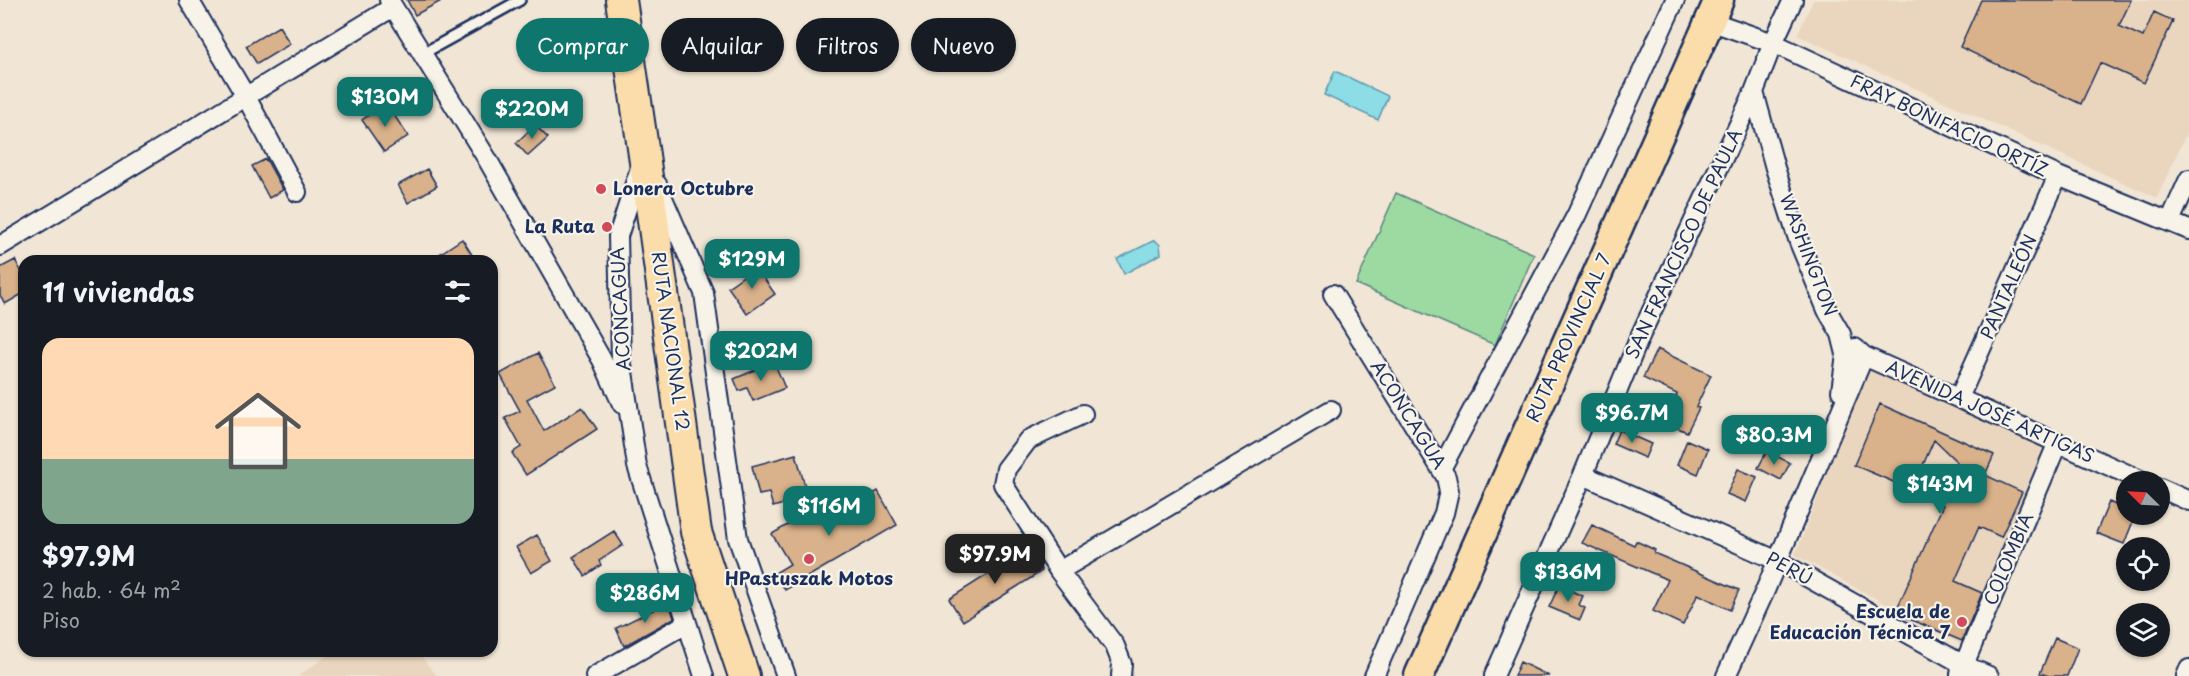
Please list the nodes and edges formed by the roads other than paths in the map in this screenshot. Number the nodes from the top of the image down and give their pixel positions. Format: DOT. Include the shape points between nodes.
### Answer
graph roads {
  1 [pos="189,0"];
  2 [pos="520,0"];
  3 [pos="621,0"];
  4 [pos="1675,0"];
  5 [pos="1793,0"];
  6 [pos="391,4"];
  7 [pos="1714,10"];
  8 [pos="1773,43"];
  9 [pos="422,54"];
  10 [pos="1754,92"];
  11 [pos="245,95"];
  12 [pos="644,155"];
  13 [pos="2058,176"];
  14 [pos="2189,179"];
  15 [pos="297,192"];
  16 [pos="2170,222"];
  17 [pos="2189,230"];
  18 [pos="0,246"];
  19 [pos="1333,294"];
  20 [pos="1841,334"];
  21 [pos="1864,356"];
  22 [pos="1959,398"];
  23 [pos="1331,410"];
  24 [pos="1083,414"];
  25 [pos="1836,419"];
  26 [pos="631,425"];
  27 [pos="2058,442"];
  28 [pos="1441,469"];
  29 [pos="2121,471"];
  30 [pos="1583,475"];
  31 [pos="2170,492"];
  32 [pos="2189,501"];
  33 [pos="1778,561"];
  34 [pos="1059,571"];
  35 [pos="687,623"];
  36 [pos="2189,669"];
  37 [pos="1964,672"];
  38 [pos="595,676"];
  39 [pos="704,676"];
  40 [pos="744,676"];
  41 [pos="786,676"];
  42 [pos="1122,676"];
  43 [pos="1374,676"];
  44 [pos="1419,676"];
  45 [pos="1494,676"];
  46 [pos="1726,676"];
  47 [pos="1989,676"];
  48 [pos="2186,676"];
  1 -- 11 [label="street"];
  2 -- 9 [label="lane"];
  3 -- 12 [label="highway, RUTA NACIONAL 12"];
  4 -- 28 [label="street" via="1576,216"];
  5 -- 8 [label="street, SAN FRANCISCO DE PAULA"];
  6 -- 9 [label="street"];
  6 -- 11 [label="street"];
  7 -- 8 [label="street, FRAY BONIFACIO ORTÍZ"];
  7 -- 44 [label="main road, RUTA PROVINCIAL 7"];
  8 -- 10 [label="street, SAN FRANCISCO DE PAULA"];
  8 -- 13 [label="street, FRAY BONIFACIO ORTÍZ"];
  9 -- 26 [label="street" via="597,350"];
  10 -- 20 [label="street, WASHINGTON" via="1799,242"];
  10 -- 30 [label="street, SAN FRANCISCO DE PAULA" via="1641,334"];
  11 -- 15 [label="street"];
  11 -- 18 [label="street"];
  12 -- 26 [label="street, ACONCAGUA" via="618,236 621,358"];
  12 -- 40 [label="highway, RUTA NACIONAL 12" via="696,532"];
  12 -- 41 [label="street" via="704,293 738,538"];
  13 -- 16 [label="street, FRAY BONIFACIO ORTÍZ"];
  13 -- 22 [label="street, PANTALEÓN"];
  14 -- 16 [label="street"];
  16 -- 17 [label="street, FRAY BONIFACIO ORTÍZ"];
  19 -- 28 [label="street, ACONCAGUA"];
  20 -- 21 [label="street, AVENIDA JOSÉ ARTIGAS"];
  20 -- 25 [label="street, WASHINGTON" via="1846,354"];
  21 -- 22 [label="street, AVENIDA JOSÉ ARTIGAS"];
  21 -- 25 [label="street"];
  22 -- 27 [label="street, AVENIDA JOSÉ ARTIGAS"];
  23 -- 34 [label="street"];
  24 -- 34 [label="street" via="1028,440 1006,469 1003,484"];
  25 -- 33 [label="street"];
  26 -- 35 [label="street, ACONCAGUA" via="637,466"];
  27 -- 29 [label="street, AVENIDA JOSÉ ARTIGAS"];
  27 -- 37 [label="street, COLOMBIA"];
  28 -- 43 [label="street, ACONCAGUA" via="1449,491 1444,513"];
  30 -- 33 [label="street, PERÚ"];
  30 -- 45 [label="street, SAN FRANCISCO DE PAULA"];
  31 -- 32 [label="street"];
  33 -- 37 [label="street, PERÚ"];
  33 -- 46 [label="street"];
  34 -- 42 [label="street" via="1115,646"];
  35 -- 38 [label="street"];
  35 -- 39 [label="street, ACONCAGUA"];
  36 -- 48 [label="street"];
  37 -- 47 [label="street, PERÚ"];
}
